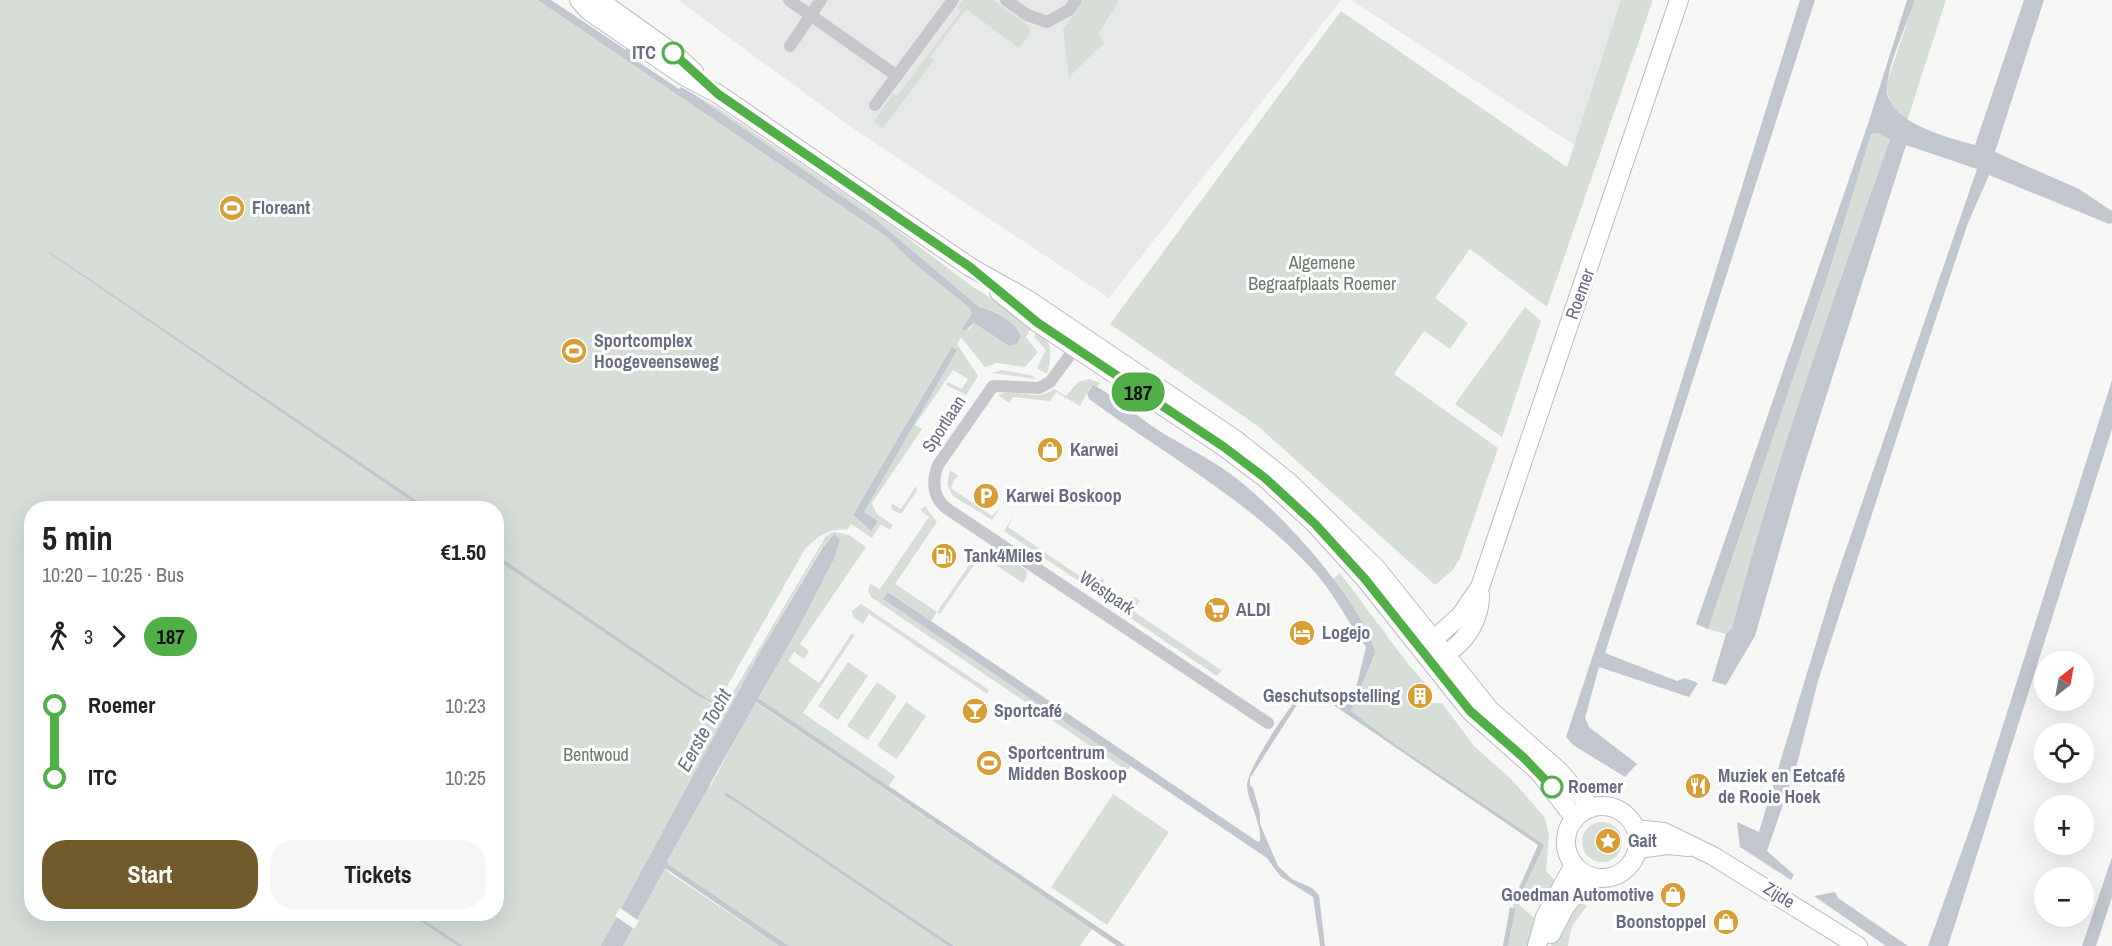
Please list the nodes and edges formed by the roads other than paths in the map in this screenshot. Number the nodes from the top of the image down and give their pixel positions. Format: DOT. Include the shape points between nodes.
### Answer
graph roads {
  1 [pos="789,0"];
  2 [pos="821,0"];
  3 [pos="953,0"];
  4 [pos="1006,0"];
  5 [pos="1076,0"];
  6 [pos="1679,0"];
  7 [pos="591,3"];
  8 [pos="810,15"];
  9 [pos="790,45"];
  10 [pos="897,76"];
  11 [pos="875,105"];
  12 [pos="1079,343"];
  13 [pos="934,486"];
  14 [pos="1480,587"];
  15 [pos="1433,640"];
  16 [pos="1445,655"];
  17 [pos="1426,659"];
  18 [pos="1268,723"];
  19 [pos="1591,808"];
  20 [pos="1575,819"];
  21 [pos="1636,829"];
  22 [pos="1698,848"];
  23 [pos="1638,849"];
  24 [pos="1574,865"];
  25 [pos="1590,876"];
  26 [pos="1538,946"];
  27 [pos="1547,946"];
  28 [pos="1858,946"];
  1 -- 8 [label="street"];
  2 -- 8 [label="street"];
  3 -- 10 [label="street"];
  4 -- 5 [label="street" via="1027,15 1047,22 1069,10"];
  6 -- 14 [label="main road, Roemer"];
  7 -- 12 [label="main road" via="684,76 718,94 970,267 1027,298"];
  8 -- 9 [label="street"];
  8 -- 10 [label="street"];
  10 -- 11 [label="street"];
  12 -- 13 [label="street, Sportlaan" via="1050,382 1039,388 993,386 938,465"];
  12 -- 15 [label="main road" via="1236,440 1290,483 1376,568"];
  12 -- 17 [label="main road" via="1265,478 1315,524 1365,579"];
  13 -- 18 [label="street, Westpark" via="936,496 946,508"];
  14 -- 15 [label="main road, Roemer" via="1460,616"];
  14 -- 16 [label="main road, Roemer" via="1480,603 1472,627 1461,643"];
  15 -- 16 [label="main road"];
  15 -- 17 [label="main road, Roemer"];
  16 -- 17 [label="main road"];
  16 -- 19 [label="main road" via="1490,710 1559,771"];
  17 -- 20 [label="main road" via="1470,711 1539,772"];
  19 -- 20 [label="main road"];
  19 -- 21 [label="main road" via="1605,806 1618,810"];
  20 -- 24 [label="main road" via="1566,842"];
  21 -- 22 [label="main road, Zijde" via="1664,832"];
  21 -- 23 [label="main road"];
  22 -- 23 [label="main road, Zijde" via="1668,845"];
  22 -- 28 [label="main road, Zijde"];
  23 -- 25 [label="main road" via="1620,874"];
  24 -- 25 [label="main road"];
  24 -- 26 [label="main road" via="1545,917"];
  25 -- 27 [label="main road" via="1555,924"];
}
